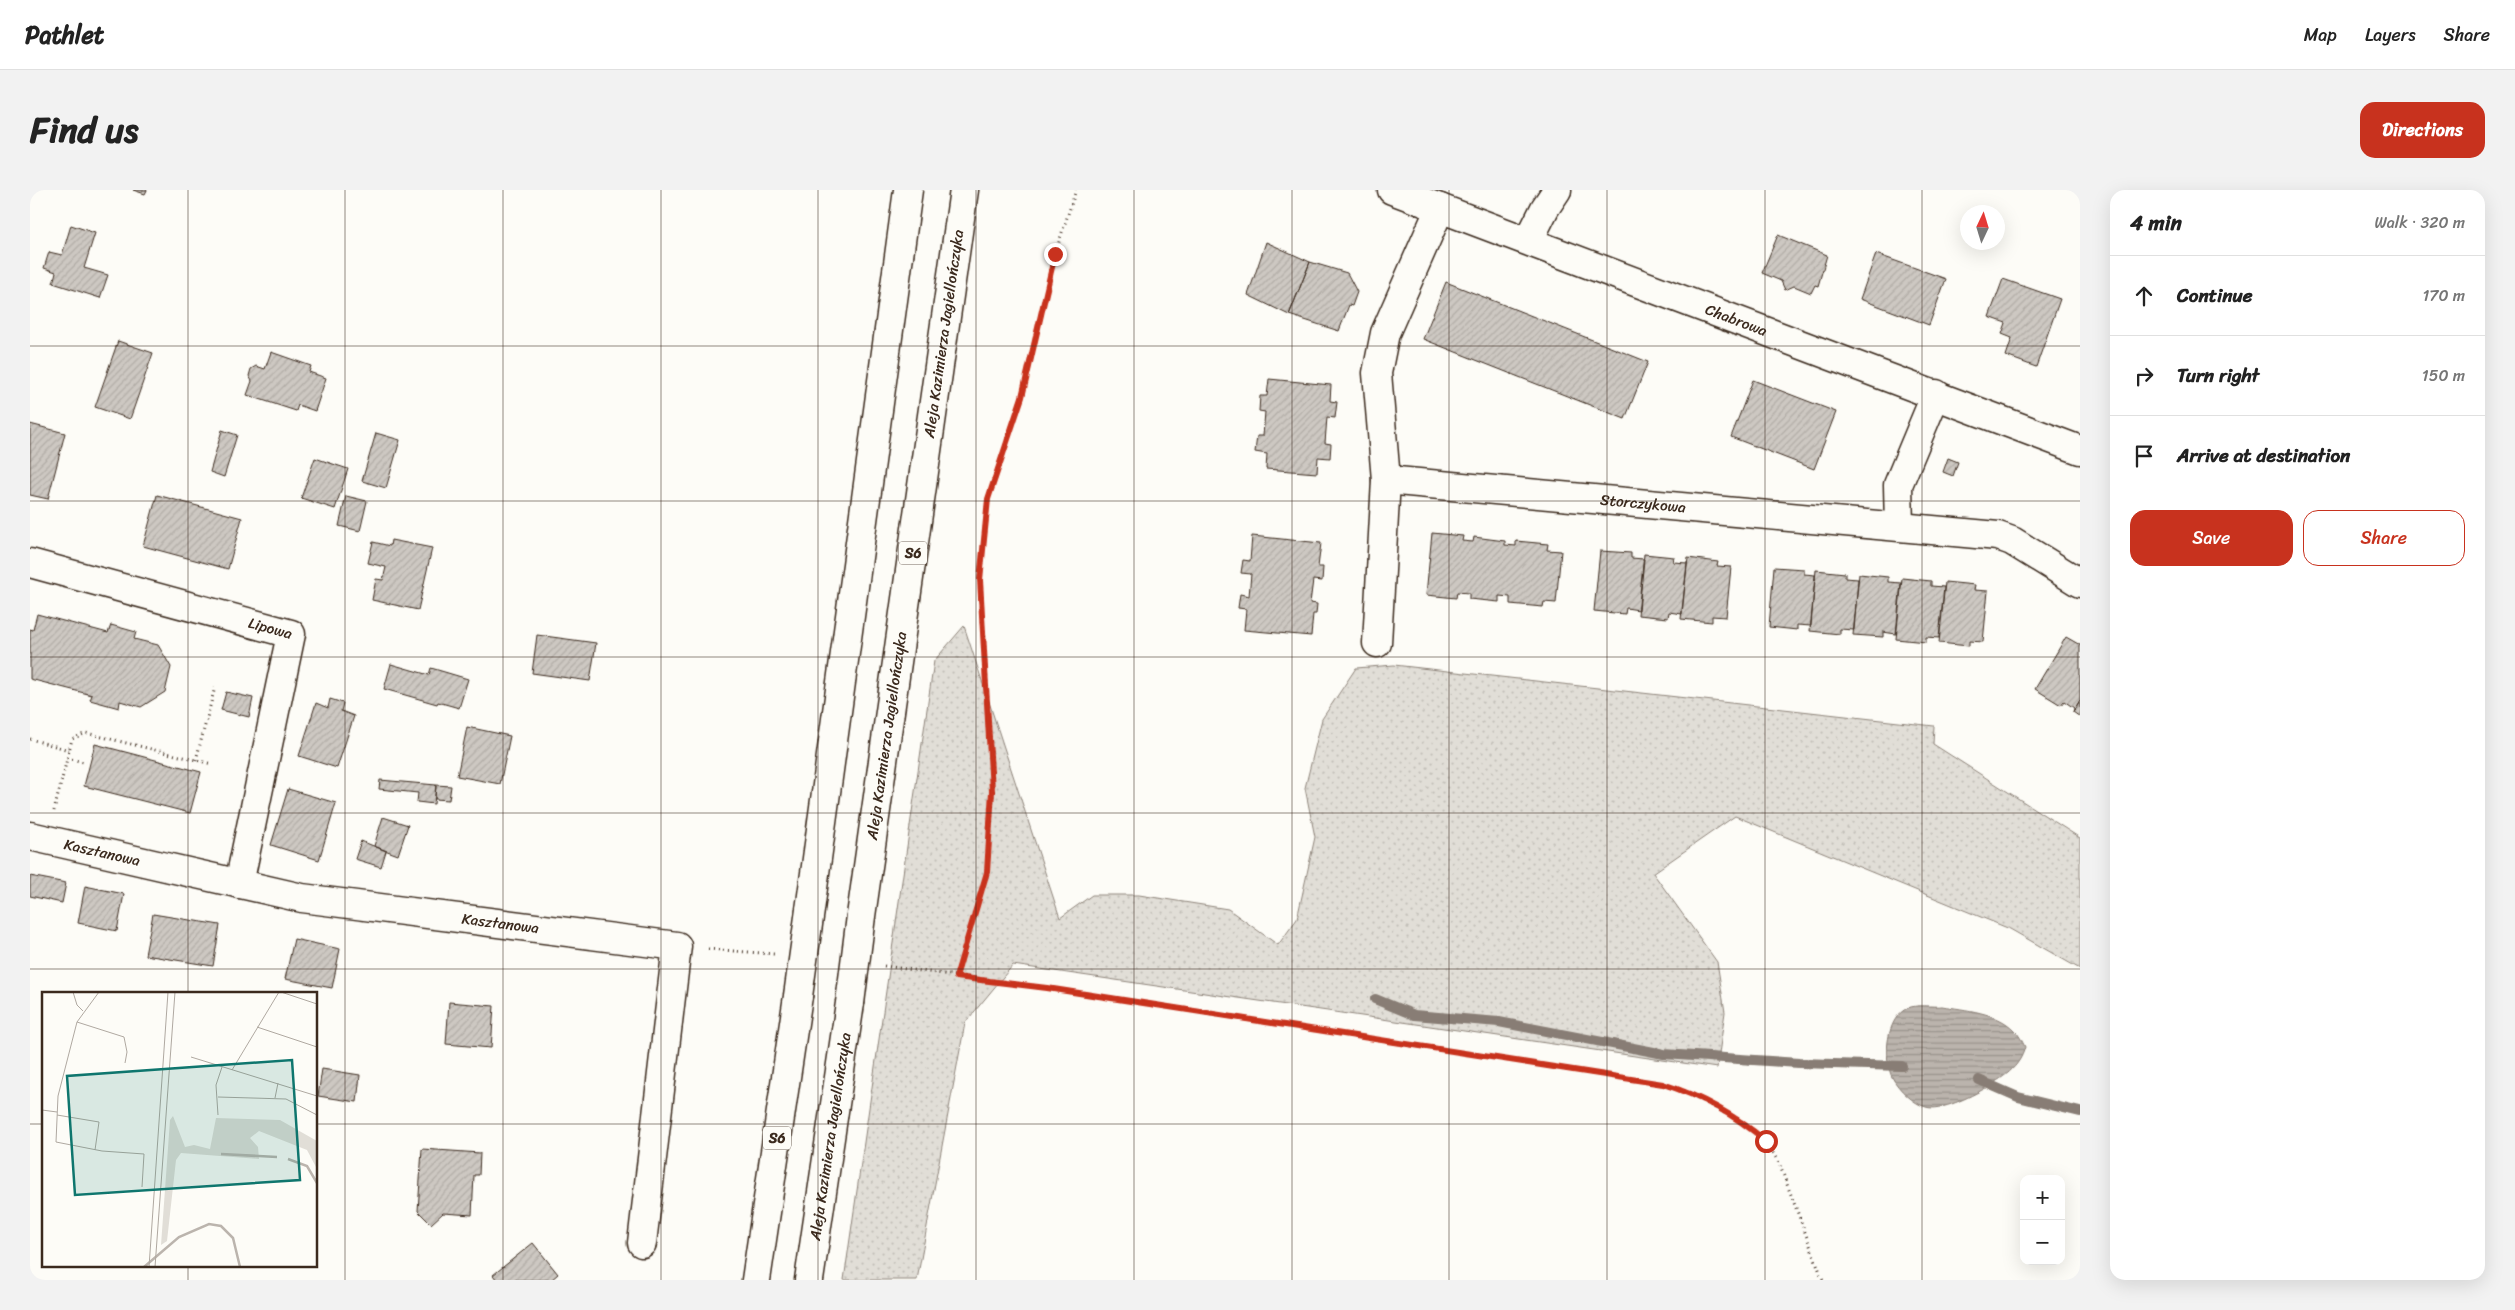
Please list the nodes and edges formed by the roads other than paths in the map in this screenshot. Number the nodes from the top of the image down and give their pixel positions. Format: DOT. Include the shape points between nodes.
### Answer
graph roads {
  1 [pos="908,190"];
  2 [pos="964,190"];
  3 [pos="1392,190"];
  4 [pos="1557,190"];
  5 [pos="1440,208"];
  6 [pos="1529,240"];
  7 [pos="1936,394"];
  8 [pos="2080,450"];
  9 [pos="1386,480"];
  10 [pos="1899,526"];
  11 [pos="30,562"];
  12 [pos="2080,582"];
  13 [pos="1377,643"];
  14 [pos="30,836"];
  15 [pos="239,884"];
  16 [pos="642,1244"];
  17 [pos="756,1280"];
  18 [pos="809,1280"];
  1 -- 17 [label="main road, S6, bridge"];
  2 -- 18 [label="main road, Aleja Kazimierza Jagiellończyka / S6, bridge"];
  3 -- 5 [label="main road, Chabrowa"];
  4 -- 6 [label="main road" via="1544,208"];
  5 -- 6 [label="main road, Chabrowa"];
  5 -- 9 [label="main road" via="1385,334 1376,373"];
  6 -- 7 [label="main road, Chabrowa"];
  7 -- 8 [label="main road, Chabrowa"];
  7 -- 10 [label="main road" via="1898,485"];
  9 -- 10 [label="main road, Storczykowa"];
  9 -- 13 [label="main road"];
  10 -- 12 [label="main road, Storczykowa" via="1998,536"];
  11 -- 15 [label="main road, Lipowa" via="291,634"];
  14 -- 15 [label="main road, Kasztanowa"];
  15 -- 16 [label="main road, Kasztanowa" via="302,898 677,946"];
}
